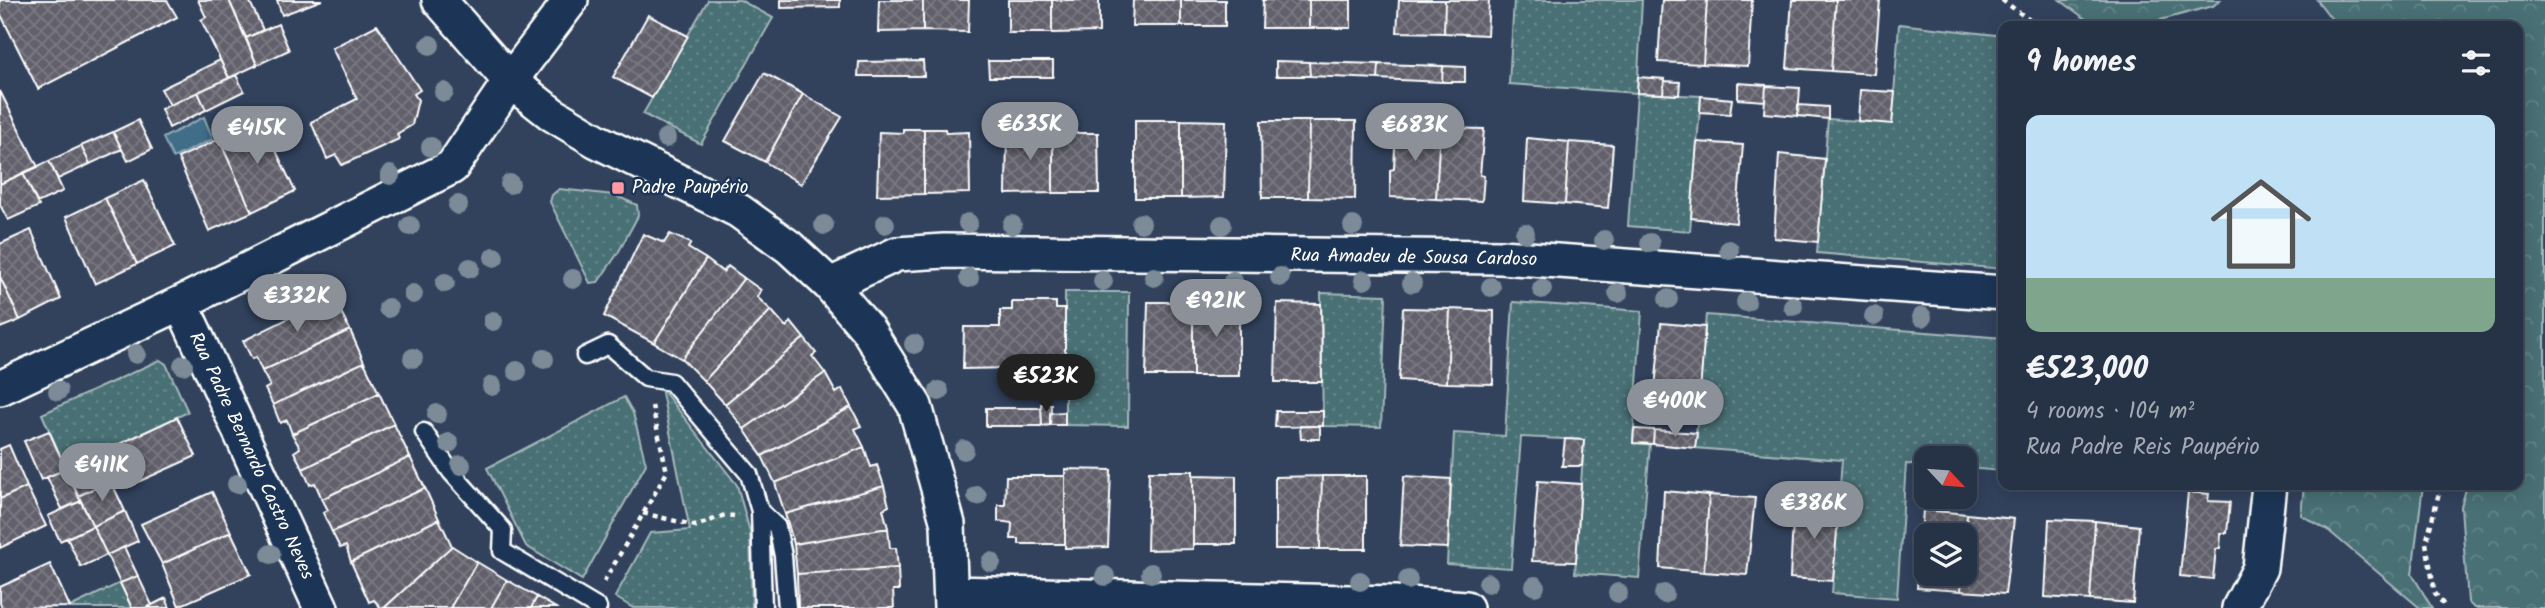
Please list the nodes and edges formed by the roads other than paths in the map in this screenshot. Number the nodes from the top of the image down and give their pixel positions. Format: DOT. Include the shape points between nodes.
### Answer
graph roads {
  1 [pos="439,0"];
  2 [pos="571,0"];
  3 [pos="510,81"];
  4 [pos="830,285"];
  5 [pos="1998,293"];
  6 [pos="181,303"];
  7 [pos="585,356"];
  8 [pos="0,388"];
  9 [pos="424,432"];
  10 [pos="2268,490"];
  11 [pos="760,511"];
  12 [pos="951,601"];
  13 [pos="595,606"];
  14 [pos="321,608"];
  15 [pos="763,608"];
  16 [pos="787,608"];
  17 [pos="1466,608"];
  18 [pos="2239,608"];
  1 -- 3 [label="street"];
  2 -- 3 [label="street"];
  3 -- 4 [label="street" via="597,141 739,211 789,247"];
  3 -- 6 [label="street" via="453,167"];
  4 -- 5 [label="street, Rua Amadeu de Sousa Cardoso" via="897,254 955,251 1501,257"];
  4 -- 12 [label="street" via="868,330 915,406 948,524"];
  6 -- 8 [label="street"];
  6 -- 14 [label="street, Rua Padre Bernardo Castro Neves"];
  7 -- 11 [label="lane" via="608,345 646,378 671,382 749,474"];
  9 -- 13 [label="lane" via="451,472 503,530 502,551"];
  10 -- 18 [label="street" via="2259,568"];
  11 -- 15 [label="lane"];
  11 -- 16 [label="lane" via="777,527"];
  12 -- 17 [label="street" via="1394,603"];
}
